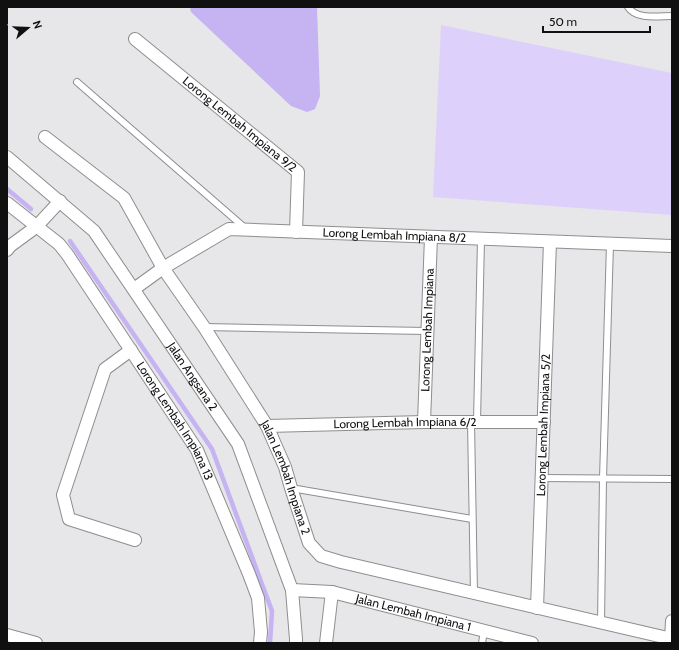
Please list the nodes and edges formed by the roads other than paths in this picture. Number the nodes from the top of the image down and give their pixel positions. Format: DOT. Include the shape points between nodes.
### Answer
graph roads {
  1 [pos="628,7"];
  2 [pos="672,16"];
  3 [pos="135,39"];
  4 [pos="77,82"];
  5 [pos="45,137"];
  6 [pos="7,157"];
  7 [pos="60,201"];
  8 [pos="7,203"];
  9 [pos="36,227"];
  10 [pos="248,230"];
  11 [pos="296,232"];
  12 [pos="431,237"];
  13 [pos="481,239"];
  14 [pos="550,242"];
  15 [pos="610,244"];
  16 [pos="672,246"];
  17 [pos="7,250"];
  18 [pos="163,268"];
  19 [pos="134,289"];
  20 [pos="204,327"];
  21 [pos="427,331"];
  22 [pos="131,350"];
  23 [pos="424,422"];
  24 [pos="474,422"];
  25 [pos="544,422"];
  26 [pos="267,426"];
  27 [pos="542,478"];
  28 [pos="603,479"];
  29 [pos="672,479"];
  30 [pos="291,488"];
  31 [pos="472,519"];
  32 [pos="135,540"];
  33 [pos="292,590"];
  34 [pos="332,592"];
  35 [pos="474,593"];
  36 [pos="537,608"];
  37 [pos="672,621"];
  38 [pos="600,623"];
  39 [pos="484,631"];
  40 [pos="7,635"];
  41 [pos="672,639"];
  42 [pos="36,643"];
  43 [pos="260,643"];
  44 [pos="296,643"];
  45 [pos="326,643"];
  46 [pos="482,643"];
  47 [pos="532,643"];
  1 -- 2 [label="lane" via="636,15"];
  3 -- 11 [label="street, Lorong Lembah Impiana 9/2" via="298,172"];
  4 -- 10 [label="lane"];
  5 -- 18 [label="street, Jalan Lembah Impiana 2" via="124,198"];
  6 -- 7 [label="street, Jalan Angsana 2"];
  7 -- 9 [label="street"];
  7 -- 19 [label="street, Jalan Angsana 2" via="94,231"];
  8 -- 9 [label="street, Lorong Lembah Impiana 13"];
  9 -- 17 [label="street"];
  9 -- 22 [label="street, Lorong Lembah Impiana 13" via="59,244 67,254"];
  10 -- 11 [label="street, Lorong Lembah Impiana 8/2"];
  10 -- 18 [label="street, Lorong Lembah Impiana 8/2" via="229,229"];
  11 -- 12 [label="street, Lorong Lembah Impiana 8/2"];
  12 -- 13 [label="street, Lorong Lembah Impiana 8/2"];
  12 -- 21 [label="street, Lorong Lembah Impiana"];
  13 -- 14 [label="street, Lorong Lembah Impiana 8/2"];
  13 -- 24 [label="lane"];
  14 -- 15 [label="street, Lorong Lembah Impiana 8/2"];
  14 -- 25 [label="street, Lorong Lembah Impiana 5/2"];
  15 -- 16 [label="street, Lorong Lembah Impiana 8/2"];
  15 -- 28 [label="lane"];
  18 -- 19 [label="street, Lorong Lembah Impiana 8/2"];
  18 -- 20 [label="street, Jalan Lembah Impiana 2"];
  19 -- 33 [label="street, Jalan Angsana 2" via="238,444"];
  20 -- 21 [label="lane"];
  20 -- 26 [label="street, Jalan Lembah Impiana 2"];
  21 -- 23 [label="street, Lorong Lembah Impiana"];
  22 -- 32 [label="street" via="105,369 63,495 69,519"];
  22 -- 43 [label="street, Lorong Lembah Impiana 13" via="197,450 258,598"];
  23 -- 24 [label="street, Lorong Lembah Impiana 6/2"];
  23 -- 26 [label="street, Lorong Lembah Impiana 6/2"];
  24 -- 25 [label="street, Lorong Lembah Impiana 6/2"];
  24 -- 31 [label="lane"];
  25 -- 27 [label="street, Lorong Lembah Impiana 5/2"];
  26 -- 30 [label="street, Jalan Lembah Impiana 2"];
  27 -- 28 [label="lane"];
  27 -- 36 [label="street, Lorong Lembah Impiana 5/2"];
  28 -- 29 [label="lane"];
  28 -- 38 [label="lane"];
  30 -- 31 [label="lane"];
  30 -- 35 [label="street, Jalan Lembah Impiana 2" via="309,543 321,556"];
  31 -- 35 [label="lane"];
  33 -- 34 [label="street, Jalan Lembah Impiana 1"];
  33 -- 44 [label="street, Jalan Angsana 2"];
  34 -- 39 [label="street, Jalan Lembah Impiana 1"];
  34 -- 45 [label="street"];
  35 -- 36 [label="street, Jalan Lembah Impiana 2"];
  36 -- 38 [label="street, Jalan Lembah Impiana 2"];
  37 -- 41 [label="street"];
  38 -- 41 [label="street, Jalan Lembah Impiana 2"];
  39 -- 46 [label="lane"];
  39 -- 47 [label="street, Jalan Lembah Impiana 1"];
  40 -- 42 [label="street"];
}
